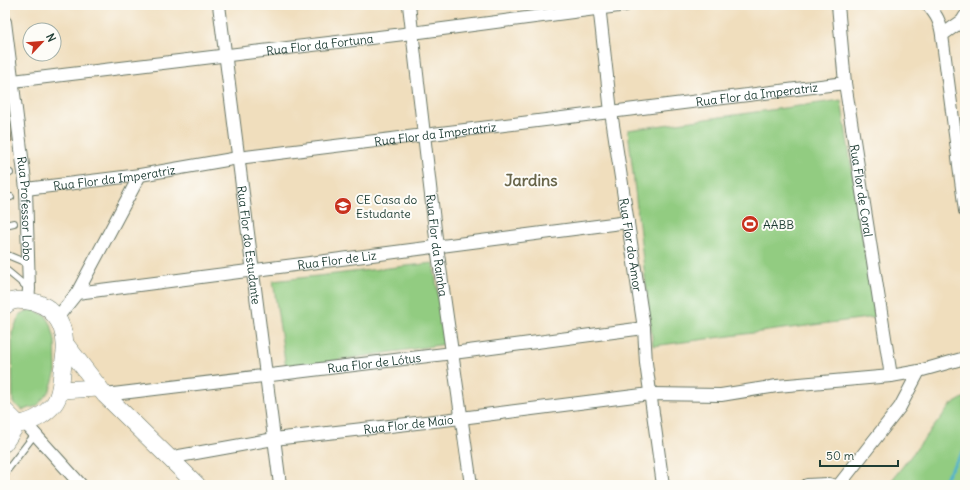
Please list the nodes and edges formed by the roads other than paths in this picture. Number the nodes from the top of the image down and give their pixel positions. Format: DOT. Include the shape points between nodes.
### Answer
graph roads {
  1 [pos="219,5"];
  2 [pos="409,5"];
  3 [pos="626,5"];
  4 [pos="838,5"];
  5 [pos="928,5"];
  6 [pos="599,7"];
  7 [pos="965,16"];
  8 [pos="5,22"];
  9 [pos="412,33"];
  10 [pos="942,35"];
  11 [pos="225,55"];
  12 [pos="13,81"];
  13 [pos="845,83"];
  14 [pos="611,112"];
  15 [pos="425,134"];
  16 [pos="238,158"];
  17 [pos="140,175"];
  18 [pos="26,189"];
  19 [pos="965,211"];
  20 [pos="628,222"];
  21 [pos="14,223"];
  22 [pos="5,225"];
  23 [pos="437,247"];
  24 [pos="5,254"];
  25 [pos="28,264"];
  26 [pos="5,269"];
  27 [pos="252,270"];
  28 [pos="77,293"];
  29 [pos="16,299"];
  30 [pos="57,318"];
  31 [pos="644,328"];
  32 [pos="66,345"];
  33 [pos="453,353"];
  34 [pos="965,358"];
  35 [pos="918,371"];
  36 [pos="266,376"];
  37 [pos="891,376"];
  38 [pos="60,390"];
  39 [pos="102,391"];
  40 [pos="650,394"];
  41 [pos="5,412"];
  42 [pos="461,418"];
  43 [pos="26,427"];
  44 [pos="274,439"];
  45 [pos="5,444"];
  46 [pos="168,458"];
  47 [pos="5,473"];
  48 [pos="81,485"];
  49 [pos="197,485"];
  50 [pos="280,485"];
  51 [pos="471,485"];
  52 [pos="662,485"];
  53 [pos="807,485"];
  54 [pos="833,485"];
  55 [pos="839,485"];
  1 -- 11 [label="street, Rua Flor do Estudante"];
  2 -- 9 [label="street, Rua Flor da Rainha"];
  3 -- 6 [label="street, Rua Flor da Fortuna"];
  4 -- 13 [label="street, Rua Flor de Coral"];
  5 -- 10 [label="street" via="936,14"];
  6 -- 9 [label="street, Rua Flor da Fortuna"];
  6 -- 14 [label="street, Rua Flor do Amor"];
  7 -- 10 [label="street"];
  8 -- 12 [label="street, Rua Professor Lobo"];
  9 -- 11 [label="street, Rua Flor da Fortuna"];
  9 -- 15 [label="street, Rua Flor da Rainha"];
  10 -- 19 [label="street"];
  11 -- 12 [label="street, Rua Flor da Fortuna"];
  11 -- 16 [label="street, Rua Flor do Estudante"];
  12 -- 18 [label="street, Rua Professor Lobo"];
  13 -- 14 [label="street, Rua Flor da Imperatriz"];
  13 -- 37 [label="street, Rua Flor de Coral"];
  14 -- 15 [label="street, Rua Flor da Imperatriz"];
  14 -- 20 [label="street, Rua Flor do Amor"];
  15 -- 16 [label="street, Rua Flor da Imperatriz"];
  15 -- 23 [label="street, Rua Flor da Rainha"];
  16 -- 17 [label="street, Rua Flor da Imperatriz"];
  16 -- 27 [label="street, Rua Flor do Estudante"];
  17 -- 18 [label="street, Rua Flor da Imperatriz"];
  17 -- 28 [label="street"];
  18 -- 25 [label="street, Rua Professor Lobo"];
  20 -- 23 [label="street, Rua Flor de Liz"];
  20 -- 31 [label="street, Rua Flor do Amor"];
  21 -- 22 [label="lane"];
  23 -- 27 [label="street, Rua Flor de Liz"];
  23 -- 33 [label="street, Rua Flor da Rainha"];
  24 -- 25 [label="lane"];
  25 -- 29 [label="street, Rua Professor Lobo"];
  26 -- 29 [label="lane"];
  27 -- 28 [label="street, Rua Flor de Liz"];
  27 -- 36 [label="street, Rua Flor do Estudante"];
  28 -- 30 [label="street"];
  29 -- 30 [label="main road" via="41,304 51,309"];
  30 -- 32 [label="main road"];
  31 -- 33 [label="street, Rua Flor de Lótus"];
  31 -- 40 [label="street, Rua Flor do Amor"];
  32 -- 38 [label="main road"];
  32 -- 39 [label="main road"];
  33 -- 36 [label="street, Rua Flor de Lótus"];
  33 -- 42 [label="street, Rua Flor da Rainha"];
  34 -- 35 [label="street, Rua Flor de Maio"];
  35 -- 37 [label="street, Rua Flor de Maio"];
  35 -- 55 [label="street" via="900,407"];
  36 -- 39 [label="street, Rua Flor de Lótus"];
  36 -- 44 [label="street, Rua Flor do Estudante"];
  37 -- 40 [label="street, Rua Flor de Maio" via="777,386 721,395"];
  38 -- 39 [label="main road"];
  38 -- 43 [label="main road" via="54,404"];
  39 -- 46 [label="main road"];
  40 -- 42 [label="street, Rua Flor de Maio"];
  40 -- 52 [label="street, Rua Flor do Amor"];
  41 -- 43 [label="main road"];
  42 -- 44 [label="street, Rua Flor de Maio"];
  42 -- 51 [label="street, Rua Flor da Rainha"];
  43 -- 45 [label="street"];
  43 -- 47 [label="lane"];
  43 -- 48 [label="street"];
  44 -- 46 [label="street, Rua Flor de Maio"];
  44 -- 50 [label="street, Rua Flor do Estudante"];
  46 -- 49 [label="main road"];
  53 -- 54 [label="street"];
}
